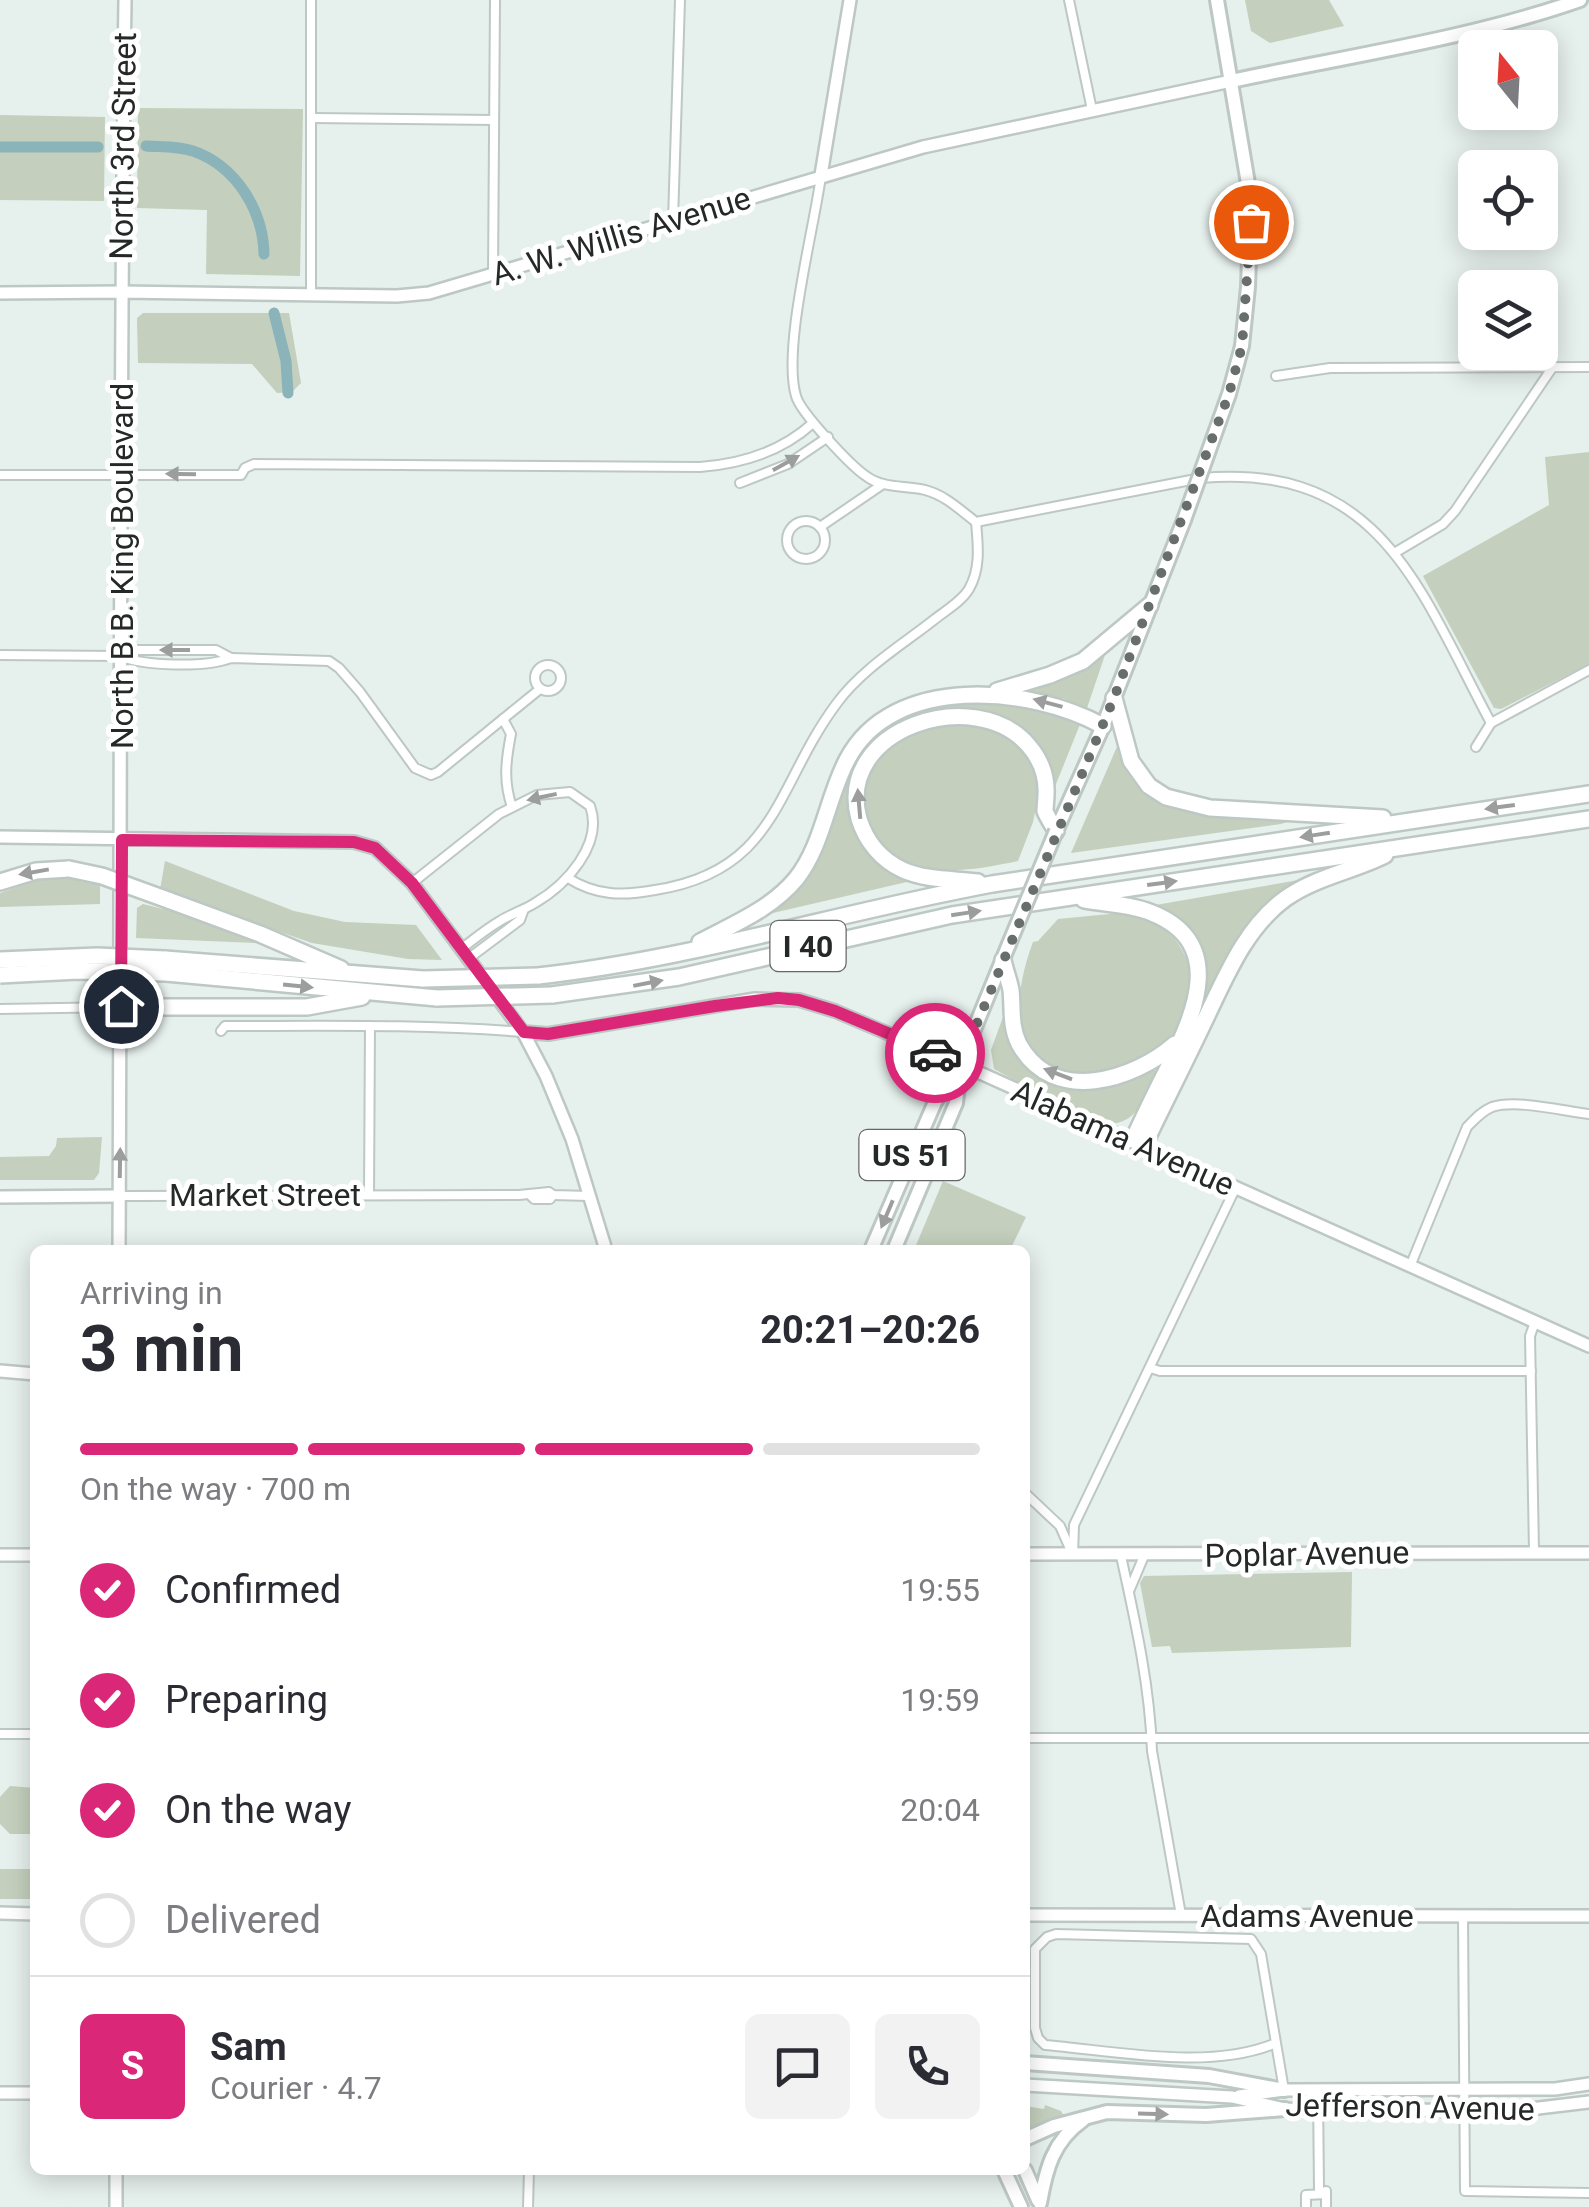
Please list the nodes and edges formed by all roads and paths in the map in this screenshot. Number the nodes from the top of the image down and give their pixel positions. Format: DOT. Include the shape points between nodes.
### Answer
graph roads {
  1 [pos="125,0"];
  2 [pos="310,0"];
  3 [pos="495,0"];
  4 [pos="680,0"];
  5 [pos="850,0"];
  6 [pos="1070,0"];
  7 [pos="1217,0"];
  8 [pos="1580,0"];
  9 [pos="1539,7"];
  10 [pos="1231,81"];
  11 [pos="1092,110"];
  12 [pos="313,118"];
  13 [pos="494,120"];
  14 [pos="821,176"];
  15 [pos="673,220"];
  16 [pos="493,275"];
  17 [pos="122,292"];
  18 [pos="0,294"];
  19 [pos="311,294"];
  20 [pos="1589,367"];
  21 [pos="1458,368"];
  22 [pos="1558,368"];
  23 [pos="1551,370"];
  24 [pos="1276,376"];
  25 [pos="813,423"];
  26 [pos="828,437"];
  27 [pos="122,474"];
  28 [pos="0,476"];
  29 [pos="740,483"];
  30 [pos="883,484"];
  31 [pos="976,522"];
  32 [pos="820,527"];
  33 [pos="1396,552"];
  34 [pos="1150,604"];
  35 [pos="0,656"];
  36 [pos="119,656"];
  37 [pos="1589,670"];
  38 [pos="540,689"];
  39 [pos="988,694"];
  40 [pos="1114,698"];
  41 [pos="503,720"];
  42 [pos="1491,723"];
  43 [pos="1103,726"];
  44 [pos="1476,748"];
  45 [pos="1589,794"];
  46 [pos="512,807"];
  47 [pos="1589,819"];
  48 [pos="1412,820"];
  49 [pos="1056,831"];
  50 [pos="0,837"];
  51 [pos="122,840"];
  52 [pos="1401,848"];
  53 [pos="568,878"];
  54 [pos="0,882"];
  55 [pos="412,883"];
  56 [pos="992,884"];
  57 [pos="1066,898"];
  58 [pos="1006,952"];
  59 [pos="679,953"];
  60 [pos="464,954"];
  61 [pos="0,960"];
  62 [pos="165,966"];
  63 [pos="0,975"];
  64 [pos="354,975"];
  65 [pos="381,994"];
  66 [pos="121,1006"];
  67 [pos="0,1009"];
  68 [pos="370,1026"];
  69 [pos="221,1030"];
  70 [pos="524,1032"];
  71 [pos="1182,1038"];
  72 [pos="960,1064"];
  73 [pos="1589,1114"];
  74 [pos="1138,1142"];
  75 [pos="1235,1189"];
  76 [pos="369,1195"];
  77 [pos="0,1196"];
  78 [pos="119,1196"];
  79 [pos="589,1196"];
  80 [pos="119,1245"];
  81 [pos="604,1245"];
  82 [pos="874,1245"];
  83 [pos="896,1245"];
  84 [pos="1411,1264"];
  85 [pos="1535,1322"];
  86 [pos="1589,1346"];
  87 [pos="1150,1368"];
  88 [pos="0,1370"];
  89 [pos="1532,1371"];
  90 [pos="30,1373"];
  91 [pos="1030,1498"];
  92 [pos="1534,1551"];
  93 [pos="1589,1552"];
  94 [pos="1030,1554"];
  95 [pos="0,1555"];
  96 [pos="30,1555"];
  97 [pos="1072,1555"];
  98 [pos="1121,1556"];
  99 [pos="1144,1556"];
  100 [pos="1129,1594"];
  101 [pos="0,1734"];
  102 [pos="30,1734"];
  103 [pos="1030,1738"];
  104 [pos="1152,1738"];
  105 [pos="1589,1738"];
  106 [pos="0,1913"];
  107 [pos="30,1914"];
  108 [pos="1030,1915"];
  109 [pos="1181,1915"];
  110 [pos="1463,1916"];
  111 [pos="1589,1916"];
  112 [pos="1276,2043"];
  113 [pos="1030,2063"];
  114 [pos="1589,2084"];
  115 [pos="1030,2085"];
  116 [pos="1284,2090"];
  117 [pos="1318,2090"];
  118 [pos="1466,2090"];
  119 [pos="0,2093"];
  120 [pos="30,2093"];
  121 [pos="1232,2098"];
  122 [pos="1589,2102"];
  123 [pos="1285,2109"];
  124 [pos="1319,2110"];
  125 [pos="1466,2111"];
  126 [pos="1090,2116"];
  127 [pos="1030,2136"];
  128 [pos="116,2175"];
  129 [pos="529,2175"];
  130 [pos="1006,2175"];
  131 [pos="1027,2175"];
  132 [pos="1589,2193"];
  133 [pos="1322,2196"];
  134 [pos="1040,2205"];
  135 [pos="116,2207"];
  136 [pos="528,2207"];
  137 [pos="1021,2207"];
  138 [pos="1306,2207"];
  139 [pos="1326,2207"];
  1 -- 17 [label="street, North 3rd Street"];
  2 -- 12 [label="street"];
  3 -- 13 [label="street"];
  4 -- 15 [label="street"];
  5 -- 14 [label="street"];
  6 -- 11 [label="street"];
  7 -- 10 [label="main road, US 51"];
  8 -- 9 [label="main road"];
  9 -- 10 [label="main road"];
  10 -- 11 [label="street, A. W. Willis Avenue"];
  10 -- 34 [label="main road, US 51, bridge" via="1251,201 1242,346"];
  11 -- 14 [label="street, A. W. Willis Avenue"];
  12 -- 13 [label="street"];
  12 -- 19 [label="street"];
  13 -- 16 [label="street"];
  14 -- 15 [label="street, A. W. Willis Avenue"];
  14 -- 25 [label="street" via="794,369 796,400"];
  15 -- 16 [label="street, A. W. Willis Avenue"];
  16 -- 19 [label="street, A. W. Willis Avenue" via="429,293"];
  17 -- 18 [label="street, A. W. Willis Avenue"];
  17 -- 19 [label="street, A. W. Willis Avenue"];
  17 -- 27 [label="street, North B.B. King Boulevard"];
  20 -- 22 [label="street"];
  21 -- 24 [label="street" via="1330,368"];
  23 -- 33 [label="street" via="1455,511"];
  25 -- 26 [label="street"];
  25 -- 27 [label="street, one-way" via="776,448 714,466 254,464 240,476"];
  29 -- 26 [label="street, one-way" via="788,464"];
  26 -- 30 [label="street" via="866,477"];
  27 -- 28 [label="street"];
  27 -- 36 [label="street, North B.B. King Boulevard"];
  30 -- 31 [label="street" via="941,495"];
  30 -- 32 [label="street"];
  31 -- 33 [label="street" via="1201,478 1258,477 1300,484 1351,511"];
  31 -- 53 [label="street" via="979,556 968,593 837,702 769,823 744,850 685,886 641,893 599,893"];
  32 -- 32 [label="street" via="794,526 787,540 792,552 805,559 818,555 825,542"];
  33 -- 42 [label="street"];
  34 -- 39 [label="highway" via="1083,661"];
  34 -- 40 [label="main road, US 51"];
  35 -- 36 [label="street"];
  36 -- 41 [label="street" via="134,650 216,650 230,658 329,661 423,773 438,772"];
  36 -- 51 [label="street, North B.B. King Boulevard"];
  37 -- 42 [label="street"];
  38 -- 41 [label="street"];
  43 -- 39 [label="highway, one-way" via="1049,702"];
  39 -- 59 [label="highway" via="921,705 869,731 848,757 796,879 758,912"];
  40 -- 43 [label="main road, US 51"];
  40 -- 48 [label="highway" via="1131,762 1166,797 1210,808"];
  41 -- 46 [label="street" via="512,734 505,788"];
  42 -- 44 [label="street"];
  43 -- 49 [label="main road, US 51"];
  45 -- 48 [label="highway, I 40, one-way"];
  53 -- 46 [label="street, one-way" via="594,826 590,806 570,792 537,795"];
  46 -- 55 [label="street"];
  47 -- 52 [label="highway, I 40"];
  48 -- 56 [label="highway, I 40, one-way"];
  56 -- 49 [label="highway, one-way" via="916,874 872,846 858,813 857,787 870,756 888,738 952,718 1010,730 1038,760 1045,810"];
  49 -- 58 [label="main road, US 51, bridge"];
  50 -- 51 [label="street"];
  51 -- 55 [label="street" via="354,842 382,854"];
  51 -- 66 [label="street, North B.B. King Boulevard"];
  57 -- 52 [label="highway, I 40, one-way"];
  52 -- 74 [label="highway" via="1309,883 1258,924"];
  53 -- 60 [label="street" via="524,909 520,920"];
  64 -- 54 [label="highway, one-way, bridge" via="102,876 68,869"];
  55 -- 60 [label="street"];
  56 -- 59 [label="highway, I 40"];
  65 -- 57 [label="highway, I 40, one-way, bridge" via="552,996 679,977 909,923"];
  57 -- 71 [label="highway" via="1148,911 1181,933 1200,982"];
  71 -- 58 [label="highway, one-way" via="1119,1078 1097,1082 1057,1075 1020,1045"];
  58 -- 72 [label="main road, US 51"];
  59 -- 64 [label="highway, I 40, bridge" via="538,976"];
  60 -- 70 [label="street"];
  61 -- 62 [label="highway, I 40, bridge" via="97,956"];
  62 -- 63 [label="highway, I 40, bridge"];
  62 -- 64 [label="highway, I 40"];
  62 -- 65 [label="highway, I 40, one-way"];
  65 -- 66 [label="highway" via="306,1007"];
  66 -- 67 [label="street"];
  78 -- 66 [label="street, North B.B. King Boulevard, one-way"];
  68 -- 69 [label="street"];
  68 -- 70 [label="street"];
  68 -- 76 [label="street"];
  70 -- 72 [label="street, Alabama Avenue" via="548,1034 778,998 835,1011"];
  70 -- 79 [label="street" via="560,1108"];
  71 -- 74 [label="highway"];
  72 -- 74 [label="street, Alabama Avenue"];
  72 -- 82 [label="main road, US 51, one-way" via="935,1102"];
  72 -- 83 [label="main road, US 51" via="956,1102"];
  73 -- 84 [label="street" via="1511,1104 1483,1112 1467,1127"];
  74 -- 75 [label="street, Alabama Avenue"];
  75 -- 84 [label="street, Alabama Avenue"];
  75 -- 87 [label="street"];
  76 -- 78 [label="street, Market Street"];
  76 -- 79 [label="street, Market Street"];
  77 -- 78 [label="street, Market Street"];
  78 -- 80 [label="street, North B.B. King Boulevard"];
  79 -- 81 [label="street"];
  84 -- 85 [label="street, Alabama Avenue"];
  85 -- 86 [label="street, Alabama Avenue"];
  85 -- 89 [label="street"];
  87 -- 89 [label="street"];
  87 -- 97 [label="street" via="1074,1525"];
  88 -- 90 [label="street"];
  89 -- 92 [label="street"];
  91 -- 97 [label="street" via="1060,1526"];
  92 -- 93 [label="street, Poplar Avenue"];
  92 -- 99 [label="street, Poplar Avenue"];
  94 -- 97 [label="street, Poplar Avenue"];
  95 -- 96 [label="street"];
  97 -- 98 [label="street, Poplar Avenue"];
  98 -- 99 [label="street, Poplar Avenue"];
  98 -- 100 [label="street"];
  99 -- 100 [label="street"];
  100 -- 104 [label="street"];
  101 -- 102 [label="street"];
  103 -- 104 [label="street"];
  104 -- 105 [label="street"];
  104 -- 109 [label="street"];
  106 -- 107 [label="street"];
  108 -- 109 [label="street, Adams Avenue"];
  109 -- 110 [label="street, Adams Avenue"];
  110 -- 111 [label="street, Adams Avenue"];
  110 -- 118 [label="street"];
  112 -- 112 [label="street" via="1261,1954 1251,1938 1056,1934 1040,1942 1034,1956 1035,2028 1045,2045 1209,2058"];
  112 -- 116 [label="street"];
  113 -- 116 [label="main road" via="1210,2076"];
  114 -- 118 [label="street, Jefferson Avenue"];
  115 -- 121 [label="street, Jefferson Avenue"];
  116 -- 117 [label="street, Jefferson Avenue"];
  116 -- 121 [label="street, Jefferson Avenue"];
  117 -- 118 [label="street, Jefferson Avenue"];
  117 -- 124 [label="street"];
  118 -- 125 [label="street"];
  119 -- 120 [label="street"];
  121 -- 123 [label="street, Jefferson Avenue"];
  122 -- 125 [label="street, Jefferson Avenue"];
  123 -- 124 [label="street, Jefferson Avenue"];
  126 -- 123 [label="main road, one-way"];
  124 -- 125 [label="street, Jefferson Avenue"];
  124 -- 133 [label="street"];
  125 -- 132 [label="street" via="1466,2191"];
  126 -- 127 [label="main road"];
  126 -- 134 [label="main road" via="1057,2145"];
  128 -- 135 [label="street"];
  129 -- 136 [label="street"];
  130 -- 137 [label="main road"];
  131 -- 134 [label="main road"];
  133 -- 138 [label="street" via="1306,2194"];
  133 -- 139 [label="street"];
}
